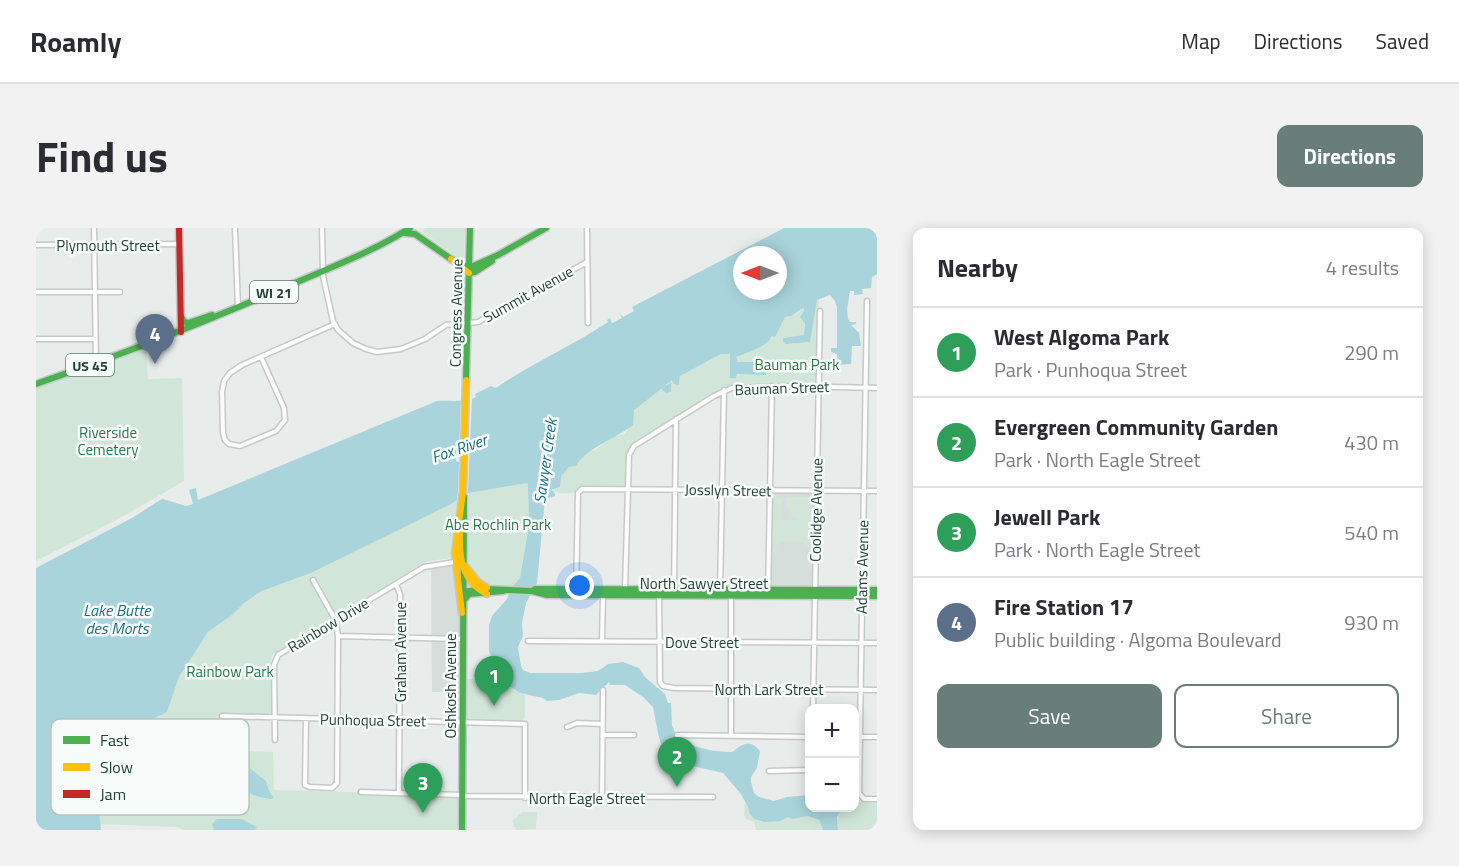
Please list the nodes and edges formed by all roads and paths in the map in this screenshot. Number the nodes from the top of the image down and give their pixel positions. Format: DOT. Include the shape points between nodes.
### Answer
graph roads {
  1 [pos="94,228"];
  2 [pos="179,228"];
  3 [pos="235,228"];
  4 [pos="322,228"];
  5 [pos="419,228"];
  6 [pos="470,228"];
  7 [pos="546,228"];
  8 [pos="587,228"];
  9 [pos="408,230"];
  10 [pos="419,236"];
  11 [pos="94,244"];
  12 [pos="180,244"];
  13 [pos="36,245"];
  14 [pos="587,262"];
  15 [pos="322,270"];
  16 [pos="469,271"];
  17 [pos="36,292"];
  18 [pos="94,292"];
  19 [pos="120,292"];
  20 [pos="867,301"];
  21 [pos="238,308"];
  22 [pos="820,311"];
  23 [pos="225,313"];
  24 [pos="180,316"];
  25 [pos="588,323"];
  26 [pos="335,324"];
  27 [pos="468,324"];
  28 [pos="181,332"];
  29 [pos="36,339"];
  30 [pos="95,339"];
  31 [pos="261,357"];
  32 [pos="96,363"];
  33 [pos="36,384"];
  34 [pos="772,386"];
  35 [pos="819,386"];
  36 [pos="866,387"];
  37 [pos="877,388"];
  38 [pos="724,390"];
  39 [pos="466,398"];
  40 [pos="676,419"];
  41 [pos="628,489"];
  42 [pos="675,489"];
  43 [pos="722,490"];
  44 [pos="770,490"];
  45 [pos="864,490"];
  46 [pos="817,491"];
  47 [pos="877,491"];
  48 [pos="463,492"];
  49 [pos="460,517"];
  50 [pos="455,562"];
  51 [pos="464,565"];
  52 [pos="464,573"];
  53 [pos="313,580"];
  54 [pos="396,584"];
  55 [pos="478,590"];
  56 [pos="877,590"];
  57 [pos="489,591"];
  58 [pos="462,592"];
  59 [pos="576,592"];
  60 [pos="603,592"];
  61 [pos="625,592"];
  62 [pos="659,592"];
  63 [pos="674,592"];
  64 [pos="720,592"];
  65 [pos="731,592"];
  66 [pos="768,592"];
  67 [pos="815,593"];
  68 [pos="861,593"];
  69 [pos="877,596"];
  70 [pos="464,600"];
  71 [pos="462,613"];
  72 [pos="336,621"];
  73 [pos="338,636"];
  74 [pos="400,638"];
  75 [pos="462,639"];
  76 [pos="528,641"];
  77 [pos="602,641"];
  78 [pos="659,642"];
  79 [pos="731,642"];
  80 [pos="814,642"];
  81 [pos="861,643"];
  82 [pos="877,643"];
  83 [pos="731,689"];
  84 [pos="813,689"];
  85 [pos="603,690"];
  86 [pos="861,690"];
  87 [pos="877,690"];
  88 [pos="813,704"];
  89 [pos="859,714"];
  90 [pos="222,716"];
  91 [pos="274,717"];
  92 [pos="306,719"];
  93 [pos="337,719"];
  94 [pos="399,721"];
  95 [pos="462,722"];
  96 [pos="602,724"];
  97 [pos="567,727"];
  98 [pos="603,735"];
  99 [pos="634,735"];
  100 [pos="677,735"];
  101 [pos="731,736"];
  102 [pos="805,737"];
  103 [pos="859,737"];
  104 [pos="877,737"];
  105 [pos="274,740"];
  106 [pos="858,758"];
  107 [pos="805,770"];
  108 [pos="769,771"];
  109 [pos="361,792"];
  110 [pos="399,794"];
  111 [pos="462,796"];
  112 [pos="713,797"];
  113 [pos="525,798"];
  114 [pos="602,798"];
  115 [pos="877,799"];
  116 [pos="462,830"];
  1 -- 11 [label="street"];
  2 -- 12 [label="main road"];
  3 -- 21 [label="street"];
  4 -- 15 [label="street"];
  5 -- 10 [label="main road"];
  6 -- 16 [label="main road, Congress Avenue"];
  7 -- 16 [label="main road"];
  8 -- 14 [label="street"];
  9 -- 10 [label="main road, WI 21"];
  9 -- 15 [label="main road, WI 21"];
  10 -- 16 [label="main road, WI 21"];
  11 -- 12 [label="street, Plymouth Street"];
  11 -- 13 [label="street, Plymouth Street"];
  11 -- 18 [label="street"];
  12 -- 24 [label="main road"];
  14 -- 25 [label="street"];
  14 -- 27 [label="street, Summit Avenue"];
  15 -- 21 [label="main road, WI 21"];
  15 -- 26 [label="street"];
  16 -- 27 [label="main road, Congress Avenue"];
  17 -- 18 [label="street"];
  18 -- 19 [label="street"];
  18 -- 30 [label="street"];
  20 -- 36 [label="street, Adams Avenue"];
  21 -- 23 [label="main road, WI 21"];
  22 -- 35 [label="street, Coolidge Avenue"];
  23 -- 24 [label="main road" via="188,323"];
  23 -- 28 [label="main road, WI 21"];
  24 -- 28 [label="main road"];
  26 -- 27 [label="street" via="353,344 382,352 418,342 446,325"];
  26 -- 31 [label="street"];
  27 -- 39 [label="main road, Congress Avenue"];
  28 -- 32 [label="main road, US 45"];
  29 -- 30 [label="street"];
  30 -- 32 [label="street"];
  31 -- 31 [label="street" via="233,371 224,383 223,433 233,446 276,431 285,420 284,408"];
  32 -- 33 [label="main road, US 45"];
  34 -- 35 [label="street, Bauman Street"];
  34 -- 38 [label="street, Bauman Street"];
  34 -- 44 [label="street"];
  35 -- 36 [label="street, Bauman Street"];
  35 -- 46 [label="street, Coolidge Avenue"];
  36 -- 37 [label="street, Bauman Street"];
  36 -- 45 [label="street, Adams Avenue"];
  38 -- 40 [label="street, Bauman Street"];
  38 -- 43 [label="street"];
  39 -- 48 [label="main road, Oshkosh Avenue"];
  40 -- 41 [label="street, Bauman Street" via="631,449"];
  40 -- 42 [label="street"];
  41 -- 42 [label="street, Josslyn Street"];
  41 -- 59 [label="street, Josslyn Street" via="580,490"];
  41 -- 61 [label="street"];
  42 -- 43 [label="street, Josslyn Street"];
  42 -- 63 [label="street"];
  43 -- 44 [label="street, Josslyn Street"];
  43 -- 64 [label="street"];
  44 -- 46 [label="street, Josslyn Street"];
  44 -- 66 [label="street"];
  45 -- 46 [label="street, Josslyn Street"];
  45 -- 47 [label="street, Josslyn Street"];
  45 -- 68 [label="street, Adams Avenue"];
  46 -- 67 [label="street, Coolidge Avenue"];
  48 -- 49 [label="main road, Oshkosh Avenue"];
  48 -- 51 [label="main road, Oshkosh Avenue"];
  49 -- 50 [label="main road, Oshkosh Avenue"];
  49 -- 52 [label="main road"];
  50 -- 54 [label="street, Rainbow Drive" via="423,567"];
  50 -- 58 [label="main road, Oshkosh Avenue"];
  51 -- 52 [label="main road, Oshkosh Avenue"];
  51 -- 57 [label="main road"];
  52 -- 55 [label="main road"];
  52 -- 58 [label="main road, Oshkosh Avenue"];
  53 -- 72 [label="street"];
  54 -- 72 [label="street, Rainbow Drive"];
  54 -- 74 [label="street, Graham Avenue" via="400,594"];
  55 -- 57 [label="main road, North Sawyer Street"];
  55 -- 58 [label="main road, North Sawyer Street"];
  56 -- 68 [label="main road, North Sawyer Street"];
  57 -- 59 [label="main road, North Sawyer Street" via="547,595"];
  57 -- 70 [label="main road" via="470,594"];
  58 -- 70 [label="main road, Oshkosh Avenue"];
  58 -- 71 [label="main road, Oshkosh Avenue"];
  59 -- 60 [label="main road, North Sawyer Street"];
  60 -- 61 [label="main road, North Sawyer Street"];
  60 -- 77 [label="street"];
  61 -- 62 [label="main road, North Sawyer Street"];
  62 -- 63 [label="main road, North Sawyer Street"];
  62 -- 78 [label="street"];
  63 -- 64 [label="main road, North Sawyer Street"];
  64 -- 65 [label="main road, North Sawyer Street"];
  65 -- 66 [label="main road, North Sawyer Street"];
  65 -- 79 [label="street"];
  66 -- 67 [label="main road, North Sawyer Street"];
  67 -- 68 [label="main road, North Sawyer Street"];
  67 -- 80 [label="street, Coolidge Avenue"];
  68 -- 69 [label="main road, North Sawyer Street"];
  68 -- 81 [label="street, Adams Avenue"];
  70 -- 71 [label="main road, Oshkosh Avenue"];
  71 -- 75 [label="main road, Oshkosh Avenue"];
  72 -- 73 [label="street"];
  72 -- 91 [label="street, Rainbow Drive" via="276,658"];
  73 -- 74 [label="street"];
  73 -- 93 [label="street"];
  74 -- 75 [label="street"];
  74 -- 94 [label="street, Graham Avenue"];
  75 -- 95 [label="main road, Oshkosh Avenue"];
  76 -- 77 [label="street, Dove Street"];
  77 -- 78 [label="street, Dove Street"];
  78 -- 79 [label="street, Dove Street"];
  78 -- 83 [label="street, North Lark Street" via="661,685"];
  79 -- 80 [label="street, Dove Street"];
  79 -- 83 [label="street"];
  80 -- 81 [label="street, Dove Street"];
  80 -- 84 [label="street, Coolidge Avenue"];
  81 -- 82 [label="street, Dove Street"];
  81 -- 86 [label="street, Adams Avenue"];
  83 -- 84 [label="street, North Lark Street"];
  83 -- 101 [label="street"];
  84 -- 86 [label="street, North Lark Street"];
  84 -- 88 [label="street, Coolidge Avenue"];
  85 -- 96 [label="street"];
  86 -- 87 [label="street, North Lark Street"];
  86 -- 89 [label="street, Adams Avenue"];
  90 -- 91 [label="street, Punhoqua Street"];
  91 -- 92 [label="street, Punhoqua Street"];
  91 -- 105 [label="street, Rainbow Drive"];
  92 -- 93 [label="street, Punhoqua Street"];
  92 -- 93 [label="street" via="306,786 330,788 336,785"];
  93 -- 94 [label="street, Punhoqua Street"];
  94 -- 95 [label="street, Punhoqua Street"];
  94 -- 110 [label="street, Graham Avenue"];
  95 -- 111 [label="main road, Oshkosh Avenue"];
  95 -- 113 [label="street, Punhoqua Street" via="525,724"];
  96 -- 97 [label="street" via="577,723"];
  96 -- 98 [label="street"];
  98 -- 99 [label="street"];
  98 -- 114 [label="street"];
  100 -- 101 [label="street"];
  101 -- 102 [label="street"];
  103 -- 104 [label="street"];
  106 -- 115 [label="street, Adams Avenue" via="859,793 861,797"];
  107 -- 108 [label="street"];
  109 -- 110 [label="street, North Eagle Street"];
  110 -- 111 [label="street, North Eagle Street"];
  111 -- 113 [label="street, North Eagle Street"];
  111 -- 116 [label="main road, Oshkosh Avenue"];
  112 -- 114 [label="street, North Eagle Street"];
  113 -- 114 [label="street, North Eagle Street"];
}
